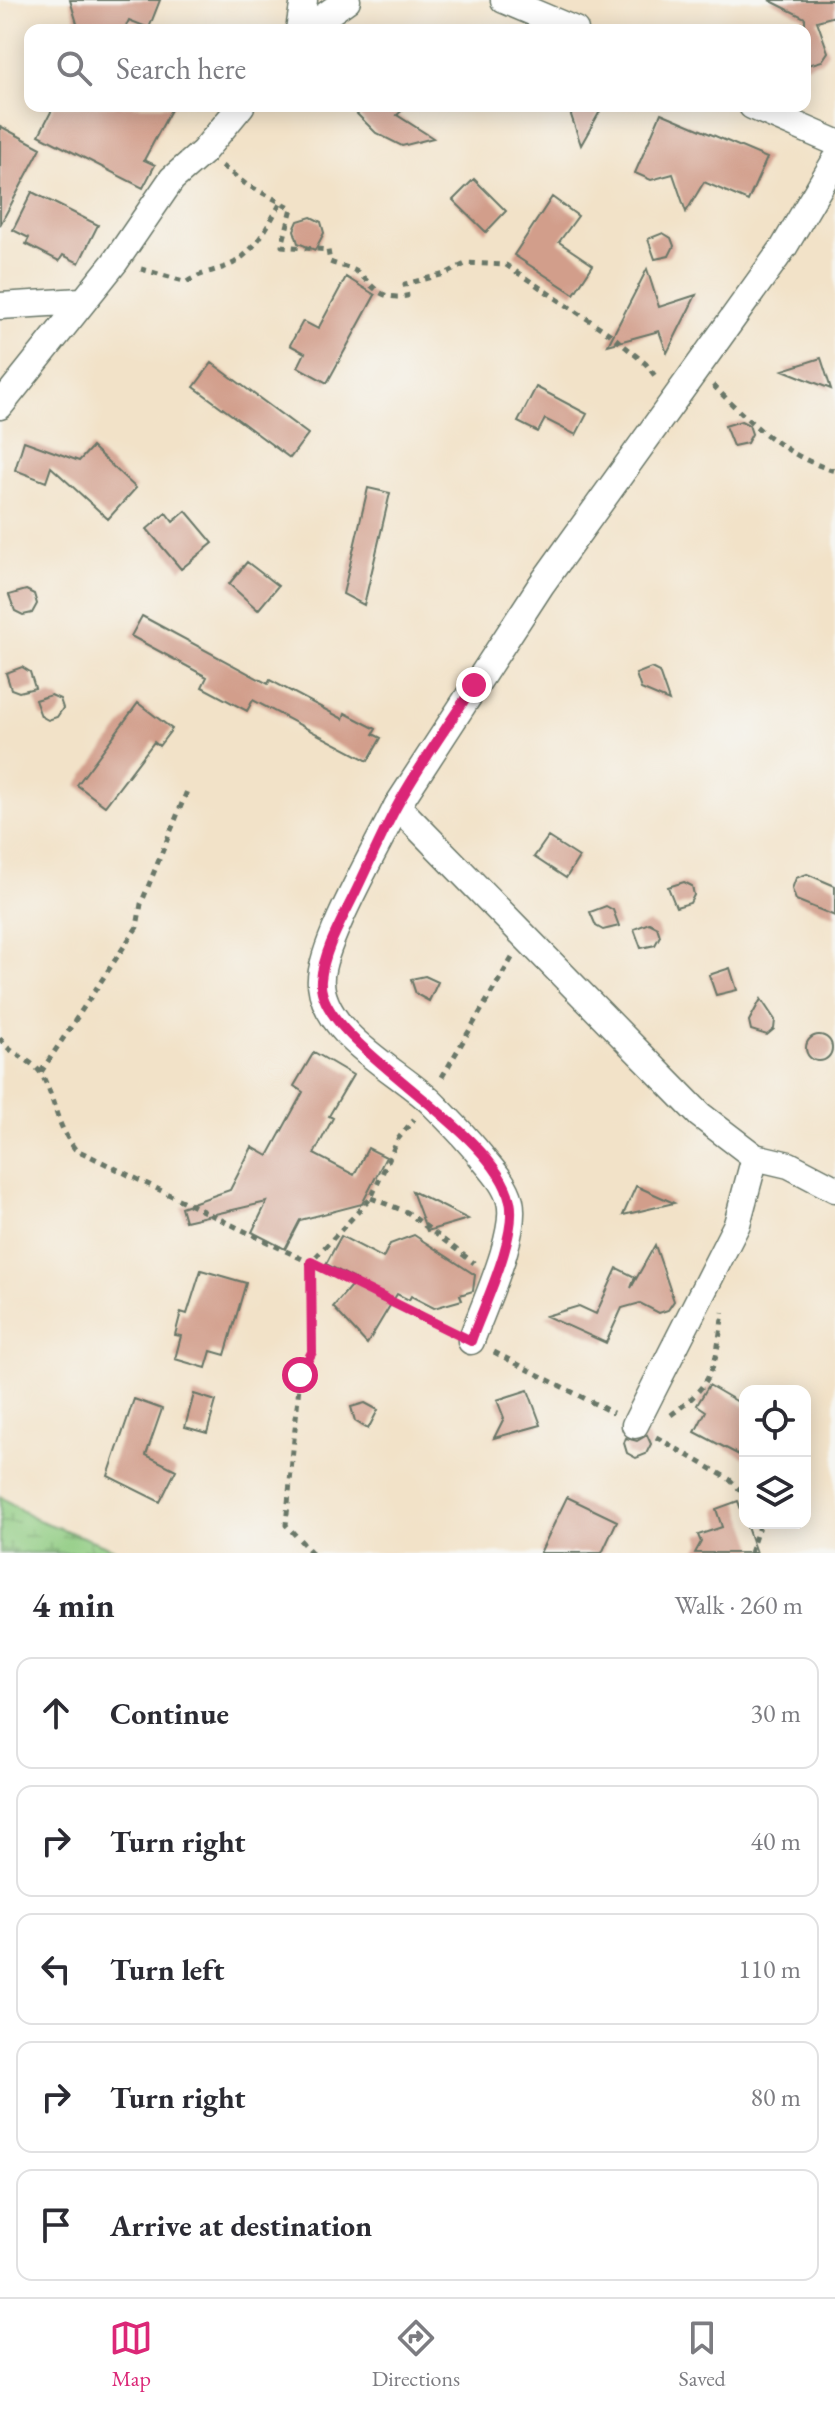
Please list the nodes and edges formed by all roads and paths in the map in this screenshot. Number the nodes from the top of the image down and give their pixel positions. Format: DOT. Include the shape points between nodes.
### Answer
graph roads {
  1 [pos="304,0"];
  2 [pos="347,0"];
  3 [pos="504,0"];
  4 [pos="302,24"];
  5 [pos="311,24"];
  6 [pos="561,24"];
  7 [pos="236,112"];
  8 [pos="766,112"];
  9 [pos="835,142"];
  10 [pos="203,152"];
  11 [pos="835,161"];
  12 [pos="280,204"];
  13 [pos="115,262"];
  14 [pos="81,301"];
  15 [pos="0,306"];
  16 [pos="695,367"];
  17 [pos="672,402"];
  18 [pos="0,406"];
  19 [pos="835,471"];
  20 [pos="187,791"];
  21 [pos="397,806"];
  22 [pos="0,1038"];
  23 [pos="41,1072"];
  24 [pos="755,1157"];
  25 [pos="835,1189"];
  26 [pos="371,1198"];
  27 [pos="342,1231"];
  28 [pos="311,1262"];
  29 [pos="493,1278"];
  30 [pos="471,1341"];
  31 [pos="635,1425"];
  32 [pos="739,1489"];
  33 [pos="758,1529"];
  34 [pos="312,1553"];
  35 [pos="750,1553"];
  1 -- 4 [label="street"];
  2 -- 5 [label="street"];
  3 -- 6 [label="street"];
  7 -- 10 [label="street"];
  8 -- 9 [label="street"];
  10 -- 12 [label="path"];
  10 -- 13 [label="street" via="172,179"];
  11 -- 16 [label="street" via="784,247"];
  12 -- 13 [label="path" via="248,251 232,264 187,282"];
  12 -- 17 [label="path" via="292,208 282,246 328,250 330,262 360,272 368,286 388,296 407,296 405,284 459,265 506,265 610,334 646,364"];
  13 -- 14 [label="street"];
  14 -- 15 [label="street"];
  14 -- 18 [label="street"];
  16 -- 17 [label="street"];
  16 -- 19 [label="path" via="761,434 809,463"];
  17 -- 21 [label="street" via="541,585"];
  20 -- 23 [label="path" via="141,904 137,927"];
  21 -- 24 [label="street" via="644,1061 700,1115"];
  21 -- 29 [label="street" via="332,941 320,983 328,1007 355,1043 429,1100 502,1182 511,1202 510,1219"];
  22 -- 23 [label="path"];
  23 -- 28 [label="path" via="59,1128 75,1149"];
  24 -- 25 [label="street" via="789,1165"];
  24 -- 31 [label="street" via="737,1224"];
  26 -- 29 [label="path" via="407,1212"];
  27 -- 28 [label="path"];
  28 -- 30 [label="path"];
  28 -- 34 [label="path" via="312,1352 300,1375 286,1525"];
  29 -- 30 [label="street"];
  30 -- 31 [label="path"];
  31 -- 32 [label="path"];
  33 -- 35 [label="path"];
}
